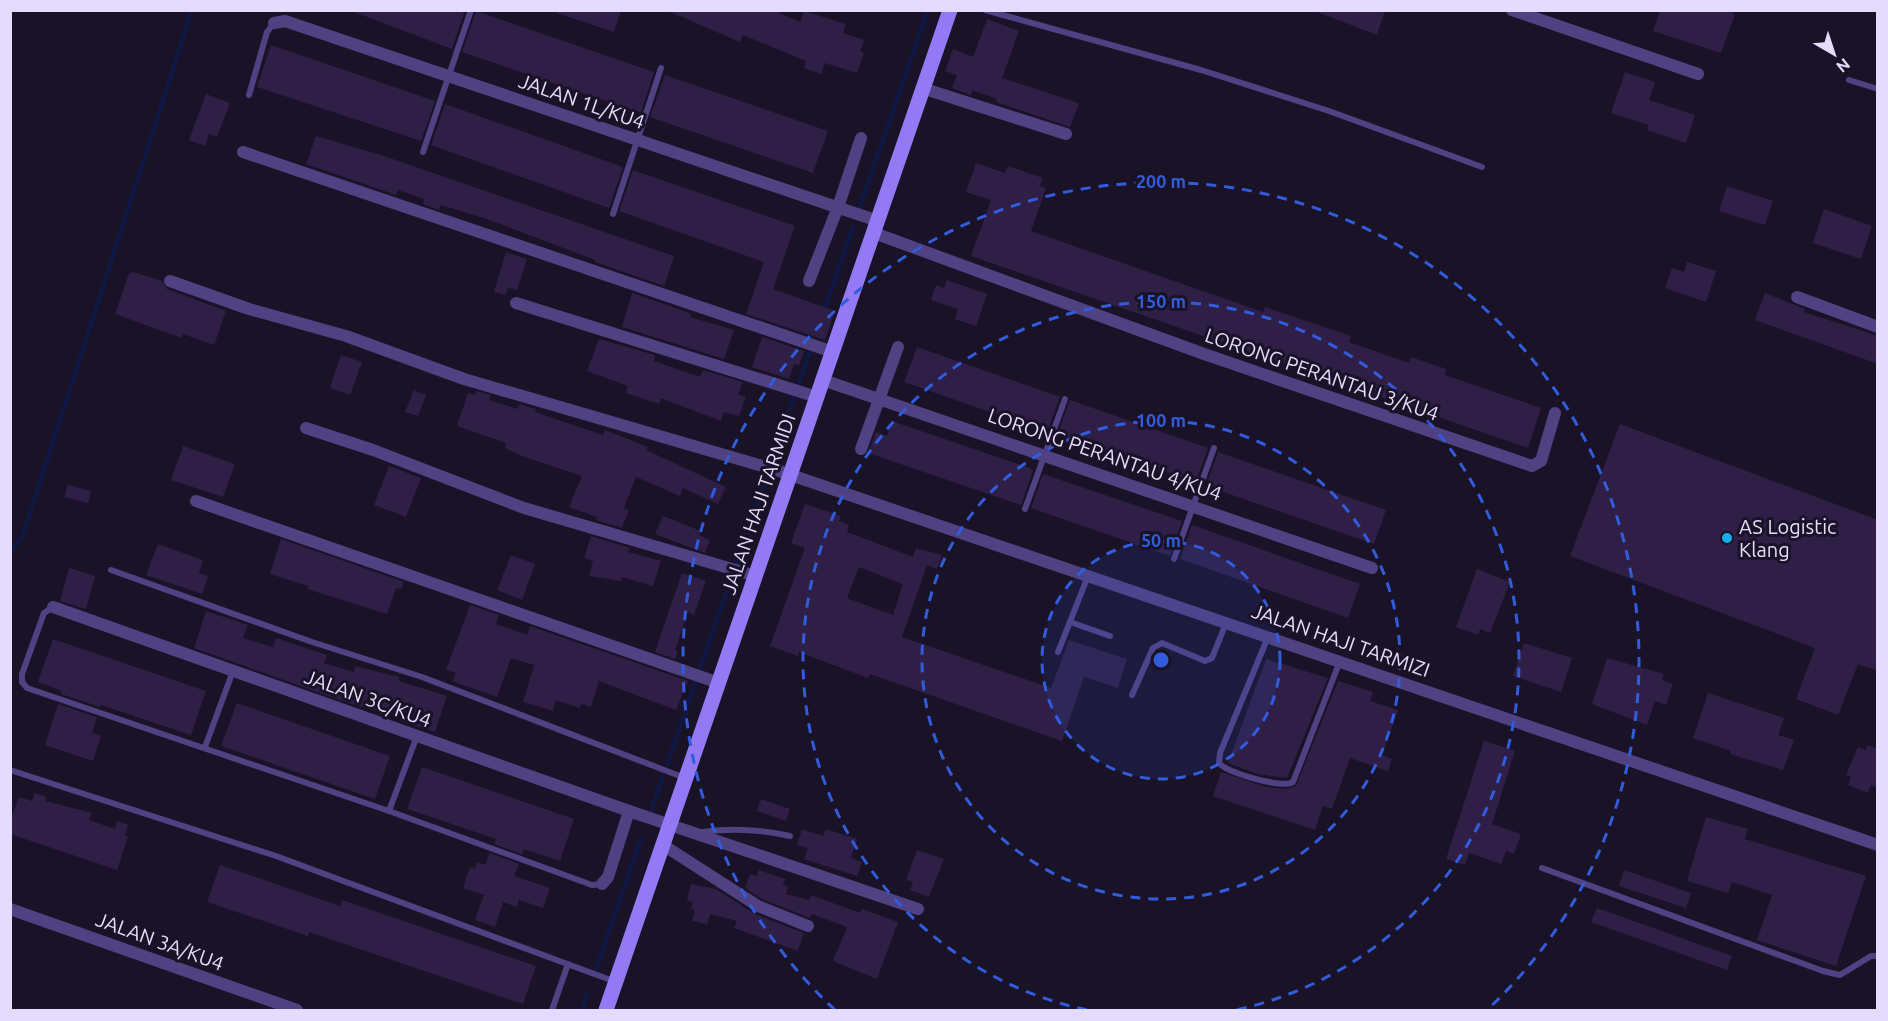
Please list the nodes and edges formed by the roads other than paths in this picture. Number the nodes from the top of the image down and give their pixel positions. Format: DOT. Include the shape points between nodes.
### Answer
graph roads {
  1 [pos="471,10"];
  2 [pos="950,10"];
  3 [pos="985,10"];
  4 [pos="1512,10"];
  5 [pos="274,23"];
  6 [pos="661,68"];
  7 [pos="1698,75"];
  8 [pos="449,76"];
  9 [pos="1849,80"];
  10 [pos="1878,88"];
  11 [pos="925,89"];
  12 [pos="249,95"];
  13 [pos="1066,134"];
  14 [pos="861,138"];
  15 [pos="637,140"];
  16 [pos="243,152"];
  17 [pos="423,152"];
  18 [pos="1482,167"];
  19 [pos="838,207"];
  20 [pos="613,214"];
  21 [pos="876,227"];
  22 [pos="170,281"];
  23 [pos="809,281"];
  24 [pos="1797,297"];
  25 [pos="516,303"];
  26 [pos="1878,327"];
  27 [pos="898,347"];
  28 [pos="832,352"];
  29 [pos="823,380"];
  30 [pos="817,397"];
  31 [pos="878,397"];
  32 [pos="1065,399"];
  33 [pos="1556,413"];
  34 [pos="306,428"];
  35 [pos="1214,448"];
  36 [pos="861,449"];
  37 [pos="1045,455"];
  38 [pos="790,476"];
  39 [pos="196,501"];
  40 [pos="1194,506"];
  41 [pos="1025,509"];
  42 [pos="1174,559"];
  43 [pos="1372,568"];
  44 [pos="111,570"];
  45 [pos="749,574"];
  46 [pos="1088,576"];
  47 [pos="53,607"];
  48 [pos="1070,621"];
  49 [pos="1227,623"];
  50 [pos="1110,636"];
  51 [pos="1268,637"];
  52 [pos="1058,652"];
  53 [pos="1340,661"];
  54 [pos="233,671"];
  55 [pos="719,683"];
  56 [pos="1132,695"];
  57 [pos="417,736"];
  58 [pos="205,747"];
  59 [pos="10,770"];
  60 [pos="686,778"];
  61 [pos="389,811"];
  62 [pos="629,812"];
  63 [pos="671,823"];
  64 [pos="696,833"];
  65 [pos="790,836"];
  66 [pos="663,845"];
  67 [pos="1878,845"];
  68 [pos="1542,868"];
  69 [pos="602,884"];
  70 [pos="10,909"];
  71 [pos="918,909"];
  72 [pos="808,927"];
  73 [pos="1878,956"];
  74 [pos="568,964"];
  75 [pos="616,982"];
  76 [pos="297,1011"];
  77 [pos="552,1011"];
  78 [pos="606,1011"];
  1 -- 8 [label="lane"];
  2 -- 11 [label="street, JALAN HAJI TARMIDI"];
  3 -- 18 [label="lane" via="1201,70 1329,111"];
  4 -- 7 [label="street"];
  5 -- 8 [label="street, JALAN 1L/KU4" via="285,21"];
  5 -- 12 [label="lane" via="267,32"];
  6 -- 15 [label="lane"];
  8 -- 15 [label="street, JALAN 1L/KU4"];
  8 -- 17 [label="lane"];
  9 -- 10 [label="lane"];
  11 -- 13 [label="street"];
  11 -- 21 [label="street, JALAN HAJI TARMIDI"];
  14 -- 19 [label="street"];
  15 -- 19 [label="street, JALAN 1L/KU4"];
  15 -- 20 [label="lane"];
  16 -- 28 [label="street"];
  19 -- 21 [label="street, JALAN 1L/KU4"];
  19 -- 23 [label="street"];
  21 -- 28 [label="street, JALAN HAJI TARMIDI"];
  21 -- 33 [label="street, LORONG PERANTAU 3/KU4" via="1292,385 1532,466 1540,461"];
  22 -- 38 [label="street, JALAN HAJI TARMIZI" via="249,309 346,336 464,379"];
  24 -- 26 [label="street"];
  25 -- 30 [label="street"];
  27 -- 31 [label="street"];
  28 -- 29 [label="street, JALAN HAJI TARMIDI"];
  29 -- 30 [label="street, JALAN HAJI TARMIDI"];
  29 -- 31 [label="street, LORONG PERANTAU 4/KU4"];
  30 -- 38 [label="street, JALAN HAJI TARMIDI"];
  31 -- 36 [label="street"];
  31 -- 37 [label="street, LORONG PERANTAU 4/KU4"];
  32 -- 37 [label="lane"];
  34 -- 45 [label="street" via="524,508"];
  35 -- 40 [label="lane"];
  37 -- 40 [label="street, LORONG PERANTAU 4/KU4"];
  37 -- 41 [label="lane"];
  38 -- 45 [label="street, JALAN HAJI TARMIDI"];
  38 -- 46 [label="street, JALAN HAJI TARMIZI"];
  39 -- 55 [label="street"];
  40 -- 42 [label="lane"];
  40 -- 43 [label="street, LORONG PERANTAU 4/KU4"];
  44 -- 60 [label="lane" via="422,677"];
  45 -- 55 [label="street, JALAN HAJI TARMIDI"];
  46 -- 48 [label="lane"];
  46 -- 49 [label="street, JALAN HAJI TARMIZI"];
  47 -- 54 [label="street, JALAN 3C/KU4"];
  47 -- 58 [label="lane" via="44,613 22,674 27,688"];
  48 -- 50 [label="lane"];
  48 -- 52 [label="lane"];
  49 -- 51 [label="street, JALAN HAJI TARMIZI"];
  49 -- 56 [label="lane" via="1212,658 1205,661 1162,643 1153,648"];
  51 -- 53 [label="street, JALAN HAJI TARMIZI"];
  51 -- 53 [label="lane" via="1220,753 1219,762 1228,770 1281,786 1293,782"];
  53 -- 67 [label="street, JALAN HAJI TARMIZI"];
  54 -- 57 [label="street, JALAN 3C/KU4"];
  54 -- 58 [label="lane"];
  55 -- 60 [label="street, JALAN HAJI TARMIDI"];
  57 -- 61 [label="lane"];
  57 -- 62 [label="street, JALAN 3C/KU4"];
  58 -- 61 [label="lane"];
  59 -- 74 [label="lane" via="276,856"];
  60 -- 63 [label="street, JALAN HAJI TARMIDI"];
  61 -- 69 [label="lane" via="592,885"];
  62 -- 63 [label="street, JALAN 3C/KU4"];
  62 -- 69 [label="street" via="608,877"];
  63 -- 64 [label="street, JALAN 3C/KU4"];
  63 -- 66 [label="street, JALAN HAJI TARMIDI"];
  64 -- 65 [label="lane" via="763,830"];
  64 -- 71 [label="street, JALAN 3C/KU4"];
  66 -- 72 [label="street" via="758,906"];
  66 -- 75 [label="street, JALAN HAJI TARMIDI"];
  68 -- 73 [label="lane" via="1822,971 1840,975 1871,956"];
  70 -- 76 [label="street, JALAN 3A/KU4"];
  74 -- 75 [label="lane"];
  74 -- 77 [label="lane"];
  75 -- 78 [label="street, JALAN HAJI TARMIDI"];
}
